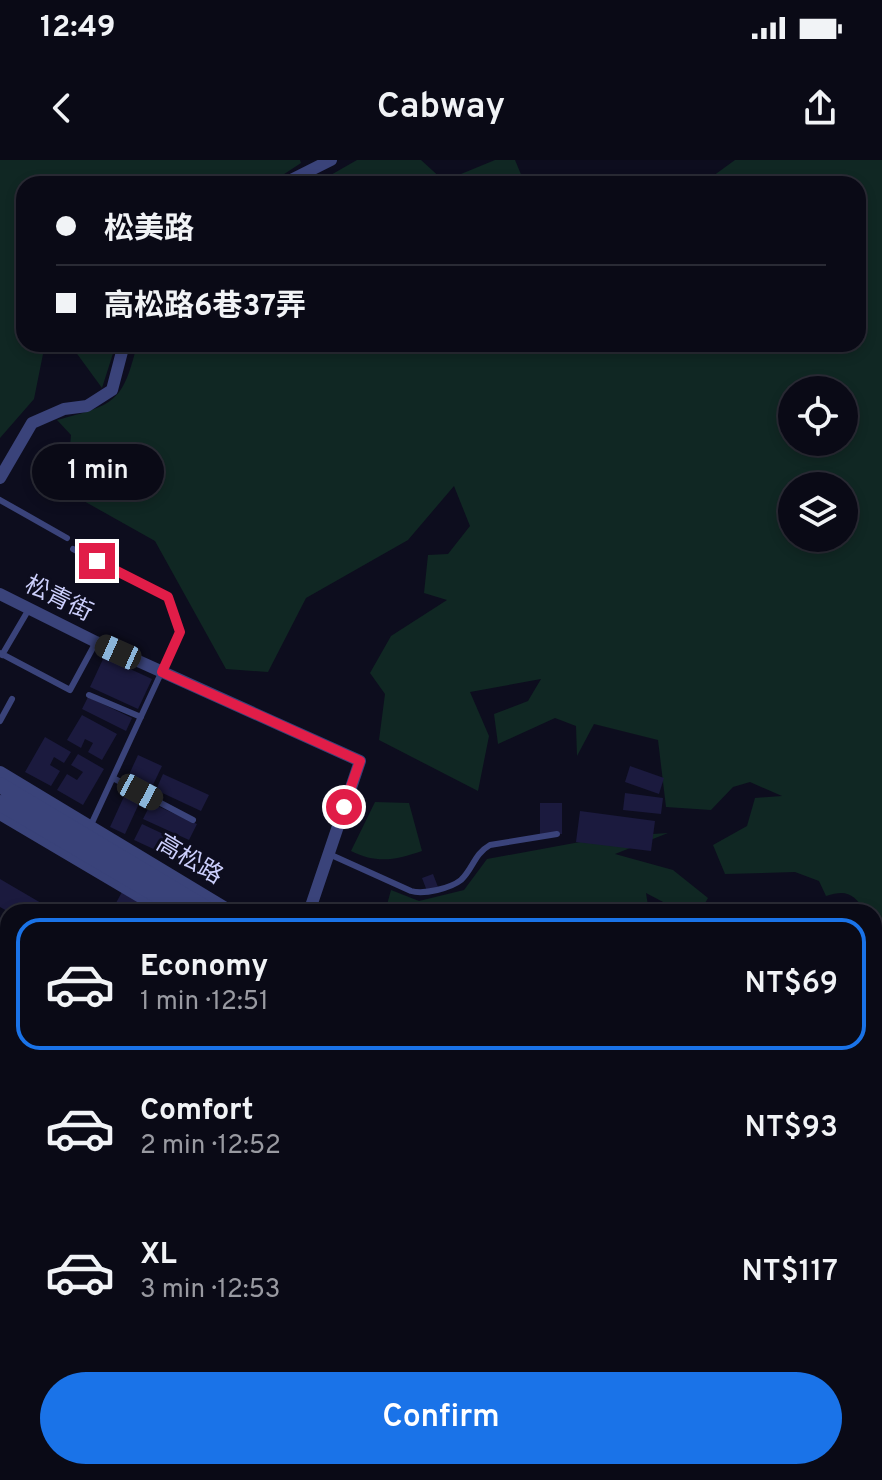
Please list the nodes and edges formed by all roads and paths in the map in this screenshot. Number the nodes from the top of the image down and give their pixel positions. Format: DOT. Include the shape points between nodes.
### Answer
graph roads {
  1 [pos="331,160"];
  2 [pos="299,176"];
  3 [pos="122,352"];
  4 [pos="0,478"];
  5 [pos="0,500"];
  6 [pos="67,538"];
  7 [pos="73,549"];
  8 [pos="0,594"];
  9 [pos="29,608"];
  10 [pos="96,642"];
  11 [pos="1,654"];
  12 [pos="162,672"];
  13 [pos="89,695"];
  14 [pos="12,699"];
  15 [pos="141,717"];
  16 [pos="0,721"];
  17 [pos="0,772"];
  18 [pos="113,778"];
  19 [pos="0,785"];
  20 [pos="0,803"];
  21 [pos="0,814"];
  22 [pos="193,820"];
  23 [pos="90,827"];
  24 [pos="557,834"];
  25 [pos="329,854"];
  26 [pos="152,904"];
  27 [pos="172,904"];
  28 [pos="199,904"];
  29 [pos="219,904"];
  30 [pos="312,904"];
  1 -- 2 [label="street"];
  3 -- 4 [label="street" via="112,390 87,406 32,423"];
  5 -- 6 [label="lane"];
  7 -- 12 [label="lane" via="168,597 180,632"];
  8 -- 9 [label="street, 松青街"];
  9 -- 10 [label="street, 松青街"];
  9 -- 11 [label="lane"];
  10 -- 11 [label="lane" via="70,690"];
  10 -- 12 [label="street, 松青街"];
  12 -- 15 [label="lane"];
  12 -- 25 [label="street, 松青街" via="360,761"];
  13 -- 15 [label="lane"];
  14 -- 16 [label="lane"];
  15 -- 18 [label="lane"];
  17 -- 23 [label="street, 高松路"];
  18 -- 22 [label="lane"];
  18 -- 23 [label="lane"];
  19 -- 28 [label="street, 高松路"];
  20 -- 27 [label="street, 高松路"];
  21 -- 26 [label="street"];
  23 -- 29 [label="street, 高松路"];
  24 -- 25 [label="lane" via="490,845 460,881 426,892 411,891"];
  25 -- 30 [label="street"];
}
